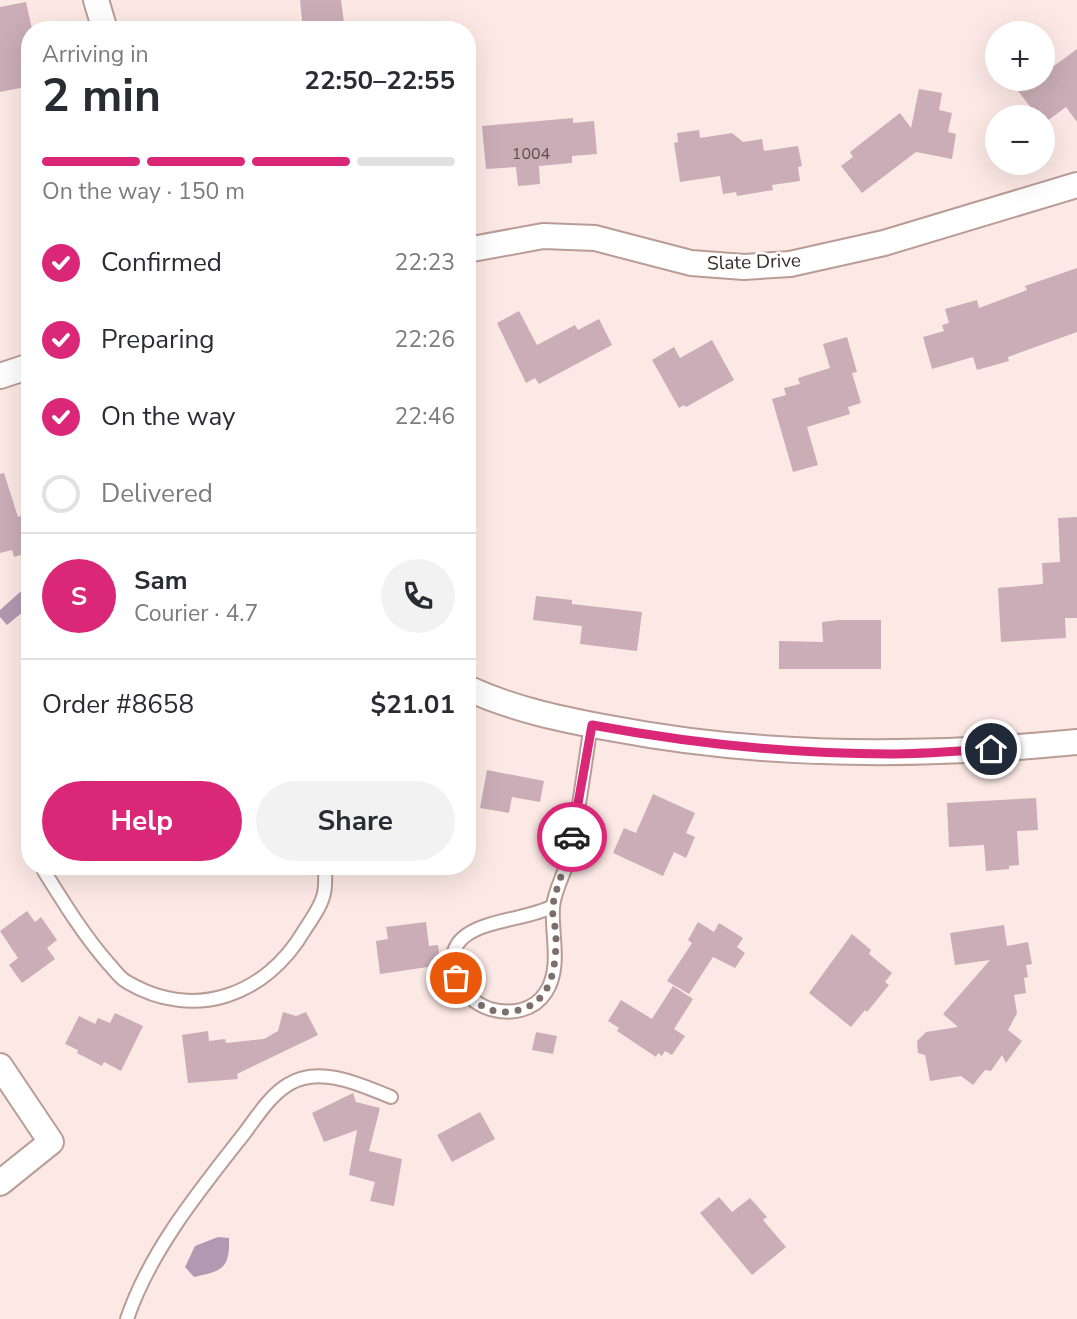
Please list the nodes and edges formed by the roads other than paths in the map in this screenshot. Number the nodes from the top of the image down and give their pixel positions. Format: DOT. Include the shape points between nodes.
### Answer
graph roads {
  1 [pos="96,0"];
  2 [pos="102,21"];
  3 [pos="1077,185"];
  4 [pos="476,248"];
  5 [pos="21,369"];
  6 [pos="0,376"];
  7 [pos="476,692"];
  8 [pos="592,725"];
  9 [pos="1077,742"];
  10 [pos="46,875"];
  11 [pos="325,875"];
  12 [pos="552,906"];
  13 [pos="0,1066"];
  14 [pos="391,1097"];
  15 [pos="0,1183"];
  16 [pos="127,1319"];
  1 -- 2 [label="street"];
  3 -- 4 [label="street, Slate Drive" via="884,243 790,264 691,263 595,238 543,236"];
  5 -- 6 [label="street"];
  7 -- 8 [label="street" via="540,715"];
  8 -- 9 [label="street" via="745,747 890,754"];
  8 -- 12 [label="lane" via="569,859"];
  10 -- 11 [label="lane" via="83,934 124,981 158,996 182,1000 239,993 266,977 291,954 324,894"];
  12 -- 12 [label="lane" via="539,914 478,927 461,938 453,959 456,978 467,996 501,1012 533,1006 548,990 554,963"];
  13 -- 15 [label="street" via="51,1142"];
  14 -- 16 [label="lane" via="348,1080 317,1076 290,1083 269,1101 184,1214 148,1270"];
}
